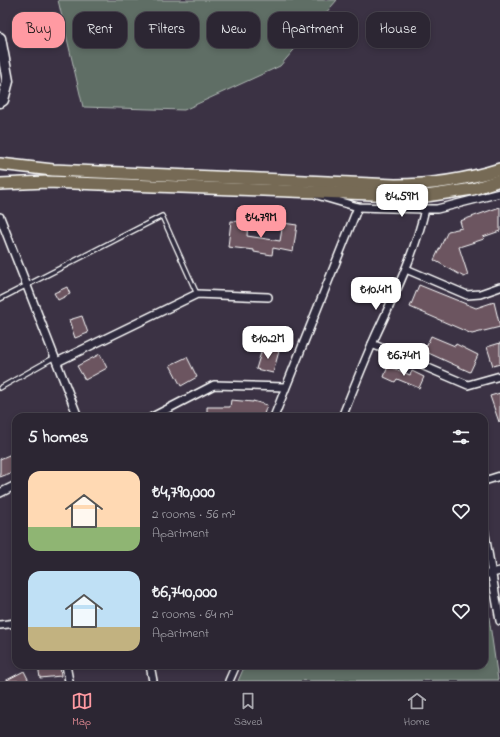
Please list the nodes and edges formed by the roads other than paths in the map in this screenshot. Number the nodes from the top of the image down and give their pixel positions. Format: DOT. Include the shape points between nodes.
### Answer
graph roads {
  1 [pos="0,38"];
  2 [pos="0,102"];
  3 [pos="0,164"];
  4 [pos="500,169"];
  5 [pos="500,180"];
  6 [pos="0,184"];
  7 [pos="303,191"];
  8 [pos="500,193"];
  9 [pos="358,207"];
  10 [pos="425,209"];
  11 [pos="0,216"];
  12 [pos="406,269"];
  13 [pos="28,286"];
  14 [pos="500,287"];
  15 [pos="197,294"];
  16 [pos="268,297"];
  17 [pos="0,299"];
  18 [pos="372,344"];
  19 [pos="56,359"];
  20 [pos="500,376"];
  21 [pos="286,387"];
  22 [pos="0,388"];
  23 [pos="76,413"];
  24 [pos="160,413"];
  25 [pos="276,413"];
  26 [pos="344,413"];
  27 [pos="500,476"];
  28 [pos="488,480"];
  29 [pos="12,487"];
  30 [pos="0,493"];
  31 [pos="488,543"];
  32 [pos="496,572"];
  33 [pos="500,621"];
  34 [pos="12,624"];
  35 [pos="0,625"];
  36 [pos="67,669"];
  37 [pos="150,669"];
  38 [pos="234,669"];
  39 [pos="69,681"];
  40 [pos="152,681"];
  41 [pos="229,681"];
  1 -- 2 [label="street" via="8,81 3,100"];
  3 -- 4 [label="main road" via="53,170 395,185 446,182"];
  5 -- 7 [label="main road" via="473,188 426,196"];
  6 -- 7 [label="main road" via="47,182"];
  7 -- 9 [label="street"];
  8 -- 10 [label="street" via="437,209"];
  9 -- 10 [label="street"];
  9 -- 21 [label="street"];
  10 -- 12 [label="street" via="420,232"];
  11 -- 13 [label="street"];
  12 -- 14 [label="street" via="467,295 480,294"];
  12 -- 18 [label="street"];
  13 -- 15 [label="lane" via="162,216"];
  13 -- 17 [label="lane"];
  13 -- 19 [label="street"];
  15 -- 16 [label="street"];
  15 -- 19 [label="street"];
  18 -- 20 [label="street" via="468,385"];
  18 -- 26 [label="street"];
  19 -- 22 [label="lane"];
  19 -- 23 [label="street"];
  21 -- 24 [label="street" via="214,385"];
  21 -- 25 [label="street"];
  27 -- 28 [label="street"];
  29 -- 30 [label="street"];
  31 -- 32 [label="street"];
  32 -- 33 [label="street"];
  34 -- 35 [label="street"];
  36 -- 39 [label="street"];
  37 -- 40 [label="street"];
  38 -- 41 [label="street"];
}
